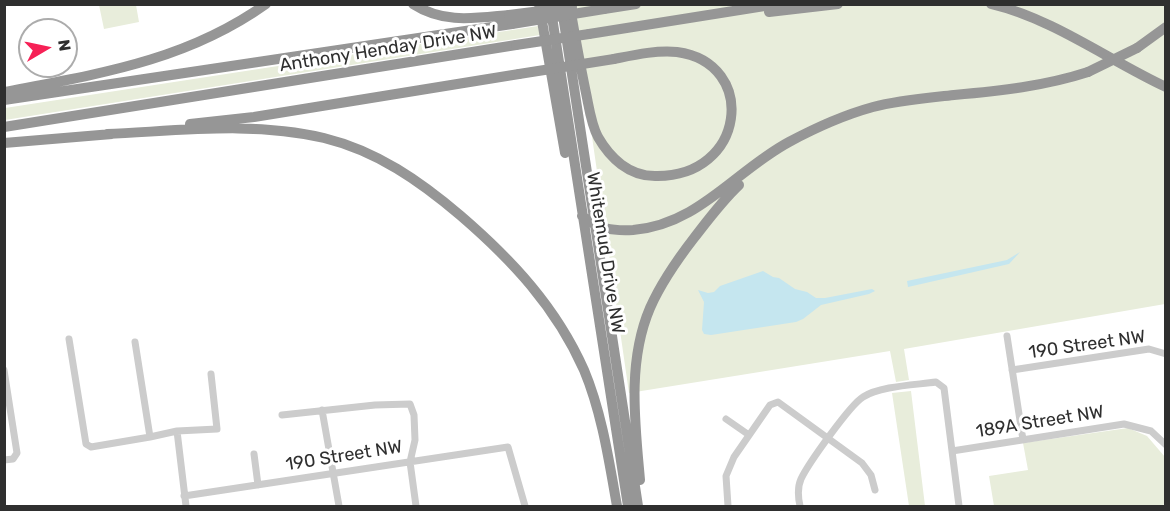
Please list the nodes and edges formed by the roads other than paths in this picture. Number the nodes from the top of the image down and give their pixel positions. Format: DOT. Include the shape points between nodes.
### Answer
graph roads {
  1 [pos="266,4"];
  2 [pos="413,4"];
  3 [pos="539,4"];
  4 [pos="550,4"];
  5 [pos="561,4"];
  6 [pos="569,4"];
  7 [pos="617,4"];
  8 [pos="777,4"];
  9 [pos="838,4"];
  10 [pos="991,4"];
  11 [pos="633,5"];
  12 [pos="600,7"];
  13 [pos="730,12"];
  14 [pos="511,19"];
  15 [pos="1166,27"];
  16 [pos="1166,87"];
  17 [pos="4,92"];
  18 [pos="4,100"];
  19 [pos="4,127"];
  20 [pos="816,129"];
  21 [pos="107,134"];
  22 [pos="4,143"];
  23 [pos="582,216"];
  24 [pos="594,225"];
  25 [pos="598,318"];
  26 [pos="1007,336"];
  27 [pos="69,339"];
  28 [pos="135,342"];
  29 [pos="1166,354"];
  30 [pos="4,370"];
  31 [pos="1012,370"];
  32 [pos="211,374"];
  33 [pos="322,410"];
  34 [pos="282,415"];
  35 [pos="726,418"];
  36 [pos="177,431"];
  37 [pos="749,435"];
  38 [pos="150,437"];
  39 [pos="828,437"];
  40 [pos="1023,440"];
  41 [pos="1166,445"];
  42 [pos="952,451"];
  43 [pos="254,454"];
  44 [pos="4,460"];
  45 [pos="410,462"];
  46 [pos="334,473"];
  47 [pos="258,484"];
  48 [pos="874,490"];
  49 [pos="184,496"];
  50 [pos="186,507"];
  51 [pos="339,507"];
  52 [pos="416,507"];
  53 [pos="525,507"];
  54 [pos="617,507"];
  55 [pos="628,507"];
  56 [pos="638,507"];
  57 [pos="643,507"];
  58 [pos="728,507"];
  59 [pos="800,507"];
  60 [pos="959,507"];
  1 -- 17 [label="highway" via="216,35 156,59"];
  2 -- 14 [label="highway" via="441,17"];
  3 -- 25 [label="highway" via="585,266"];
  4 -- 23 [label="highway, Whitemud Drive NW"];
  5 -- 24 [label="highway, Whitemud Drive NW"];
  6 -- 21 [label="highway, bridge" via="590,110 597,134 615,160 636,173 651,176 666,177 702,166 719,150 729,132 729,95 711,67 677,52 614,58 519,74 254,117"];
  7 -- 11 [label="highway"];
  8 -- 13 [label="highway, Anthony Henday Drive NW"];
  9 -- 13 [label="highway" via="745,15"];
  10 -- 16 [label="highway" via="1045,24"];
  11 -- 12 [label="highway, Anthony Henday Drive NW"];
  12 -- 14 [label="highway, Anthony Henday Drive NW, bridge"];
  13 -- 19 [label="highway, Anthony Henday Drive NW, bridge"];
  14 -- 18 [label="highway, Anthony Henday Drive NW"];
  15 -- 20 [label="highway, bridge" via="1137,48 1088,72 1037,86 892,103 856,112"];
  20 -- 24 [label="highway" via="766,156 715,197 671,222 616,231"];
  20 -- 57 [label="highway" via="769,159 733,191 686,249 650,309 634,382"];
  21 -- 22 [label="highway"];
  21 -- 54 [label="highway" via="230,129 311,135 379,158 437,195 506,256 563,329 593,393"];
  23 -- 24 [label="highway"];
  23 -- 25 [label="highway, Whitemud Drive NW"];
  24 -- 56 [label="highway, Whitemud Drive NW"];
  25 -- 55 [label="highway, Whitemud Drive NW"];
  26 -- 31 [label="street"];
  27 -- 38 [label="street" via="86,444 91,447"];
  28 -- 38 [label="street"];
  29 -- 31 [label="street, 190 Street NW" via="1149,349"];
  30 -- 44 [label="street" via="17,453 14,459"];
  31 -- 40 [label="street"];
  32 -- 36 [label="street" via="217,429"];
  33 -- 34 [label="street"];
  33 -- 45 [label="street" via="410,404 415,431"];
  33 -- 46 [label="street"];
  35 -- 37 [label="street"];
  36 -- 38 [label="street"];
  36 -- 49 [label="street"];
  37 -- 39 [label="street" via="770,405 778,402"];
  37 -- 58 [label="street" via="726,476"];
  39 -- 42 [label="street" via="861,398 936,382 944,388"];
  39 -- 48 [label="street" via="862,463 871,475"];
  39 -- 59 [label="street" via="800,480"];
  40 -- 41 [label="street, 189A Street NW" via="1124,424 1151,431"];
  40 -- 42 [label="street, 189A Street NW"];
  42 -- 60 [label="street"];
  43 -- 47 [label="street"];
  45 -- 46 [label="street, 190 Street NW"];
  45 -- 52 [label="street"];
  45 -- 53 [label="street, 190 Street NW" via="508,447"];
  46 -- 47 [label="street, 190 Street NW"];
  46 -- 51 [label="street"];
  47 -- 49 [label="street, 190 Street NW"];
  49 -- 50 [label="street"];
}
